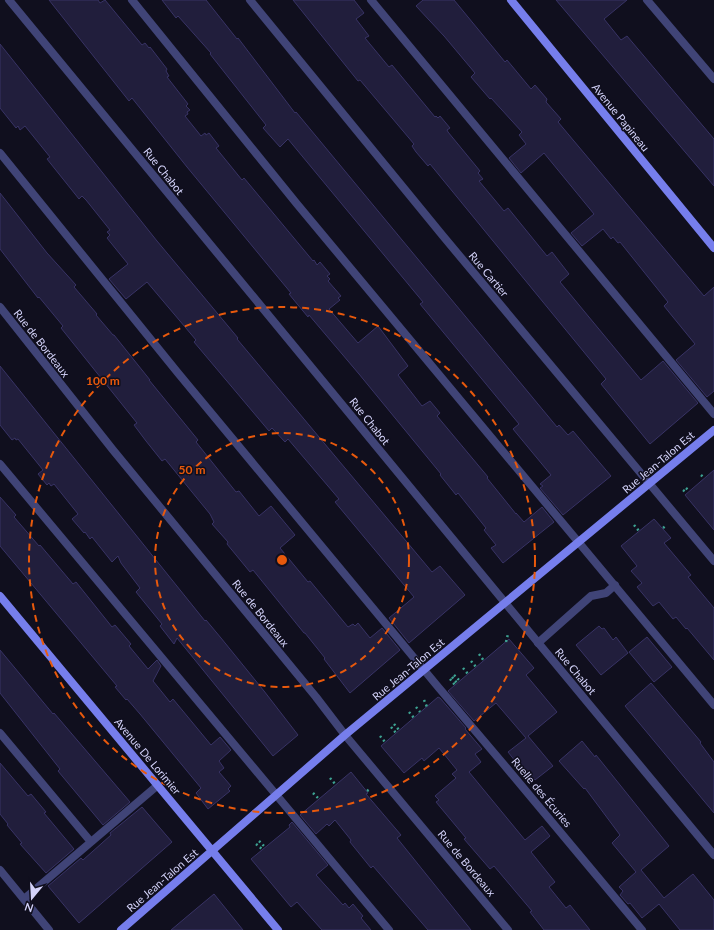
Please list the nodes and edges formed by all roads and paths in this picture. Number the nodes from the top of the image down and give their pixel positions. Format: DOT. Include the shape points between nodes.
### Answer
graph roads {
  1 [pos="9,0"];
  2 [pos="132,0"];
  3 [pos="250,0"];
  4 [pos="371,0"];
  5 [pos="511,0"];
  6 [pos="647,0"];
  7 [pos="714,79"];
  8 [pos="0,153"];
  9 [pos="714,248"];
  10 [pos="0,307"];
  11 [pos="714,414"];
  12 [pos="714,430"];
  13 [pos="0,464"];
  14 [pos="701,475"];
  15 [pos="704,478"];
  16 [pos="650,484"];
  17 [pos="685,489"];
  18 [pos="688,492"];
  19 [pos="634,525"];
  20 [pos="667,525"];
  21 [pos="663,528"];
  22 [pos="639,531"];
  23 [pos="579,542"];
  24 [pos="714,561"];
  25 [pos="615,585"];
  26 [pos="0,596"];
  27 [pos="504,602"];
  28 [pos="508,634"];
  29 [pos="506,642"];
  30 [pos="538,643"];
  31 [pos="479,654"];
  32 [pos="471,661"];
  33 [pos="484,661"];
  34 [pos="476,667"];
  35 [pos="463,668"];
  36 [pos="424,670"];
  37 [pos="468,674"];
  38 [pos="452,677"];
  39 [pos="457,683"];
  40 [pos="424,700"];
  41 [pos="428,705"];
  42 [pos="714,705"];
  43 [pos="416,707"];
  44 [pos="409,712"];
  45 [pos="420,712"];
  46 [pos="414,718"];
  47 [pos="394,724"];
  48 [pos="391,727"];
  49 [pos="399,730"];
  50 [pos="0,733"];
  51 [pos="396,733"];
  52 [pos="345,735"];
  53 [pos="380,736"];
  54 [pos="386,742"];
  55 [pos="330,778"];
  56 [pos="158,785"];
  57 [pos="336,785"];
  58 [pos="370,789"];
  59 [pos="367,791"];
  60 [pos="313,793"];
  61 [pos="277,795"];
  62 [pos="319,799"];
  63 [pos="259,841"];
  64 [pos="91,842"];
  65 [pos="256,844"];
  66 [pos="212,851"];
  67 [pos="714,855"];
  68 [pos="0,870"];
  69 [pos="24,899"];
  70 [pos="276,929"];
  71 [pos="49,930"];
  72 [pos="121,930"];
  73 [pos="389,930"];
  74 [pos="508,930"];
  75 [pos="642,930"];
  1 -- 27 [label="street, Rue Chabot"];
  2 -- 23 [label="street"];
  3 -- 16 [label="street, Rue Cartier"];
  4 -- 11 [label="street"];
  5 -- 9 [label="main road, Avenue Papineau"];
  6 -- 7 [label="street"];
  8 -- 36 [label="street, Ruelle des Écuries"];
  10 -- 52 [label="street, Rue de Bordeaux"];
  12 -- 16 [label="main road, Rue Jean-Talon Est"];
  13 -- 61 [label="street"];
  14 -- 15 [label="path"];
  16 -- 23 [label="main road, Rue Jean-Talon Est"];
  16 -- 24 [label="street, Rue Cartier"];
  17 -- 18 [label="path"];
  19 -- 22 [label="path"];
  20 -- 21 [label="path"];
  23 -- 25 [label="street"];
  23 -- 27 [label="main road, Rue Jean-Talon Est"];
  25 -- 30 [label="street" via="606,593 591,596"];
  25 -- 42 [label="street"];
  26 -- 56 [label="main road, Avenue De Lorimier"];
  27 -- 30 [label="street, Rue Chabot"];
  27 -- 36 [label="main road, Rue Jean-Talon Est"];
  28 -- 29 [label="path"];
  30 -- 67 [label="street, Rue Chabot"];
  31 -- 33 [label="path"];
  32 -- 34 [label="path"];
  35 -- 37 [label="path"];
  36 -- 52 [label="main road, Rue Jean-Talon Est"];
  36 -- 75 [label="street, Ruelle des Écuries"];
  38 -- 39 [label="path"];
  40 -- 41 [label="path"];
  43 -- 45 [label="path"];
  44 -- 46 [label="path"];
  47 -- 49 [label="path"];
  48 -- 51 [label="path"];
  50 -- 64 [label="street"];
  52 -- 61 [label="main road, Rue Jean-Talon Est"];
  52 -- 74 [label="street, Rue de Bordeaux"];
  53 -- 54 [label="path"];
  55 -- 57 [label="path"];
  56 -- 64 [label="street"];
  56 -- 66 [label="main road, Avenue De Lorimier"];
  58 -- 59 [label="path"];
  60 -- 62 [label="path"];
  61 -- 66 [label="main road, Rue Jean-Talon Est"];
  61 -- 73 [label="street"];
  63 -- 65 [label="path" via="262,849"];
  64 -- 69 [label="street"];
  66 -- 70 [label="main road, Avenue De Lorimier"];
  66 -- 72 [label="main road, Rue Jean-Talon Est"];
  68 -- 69 [label="street"];
  69 -- 71 [label="street"];
}
